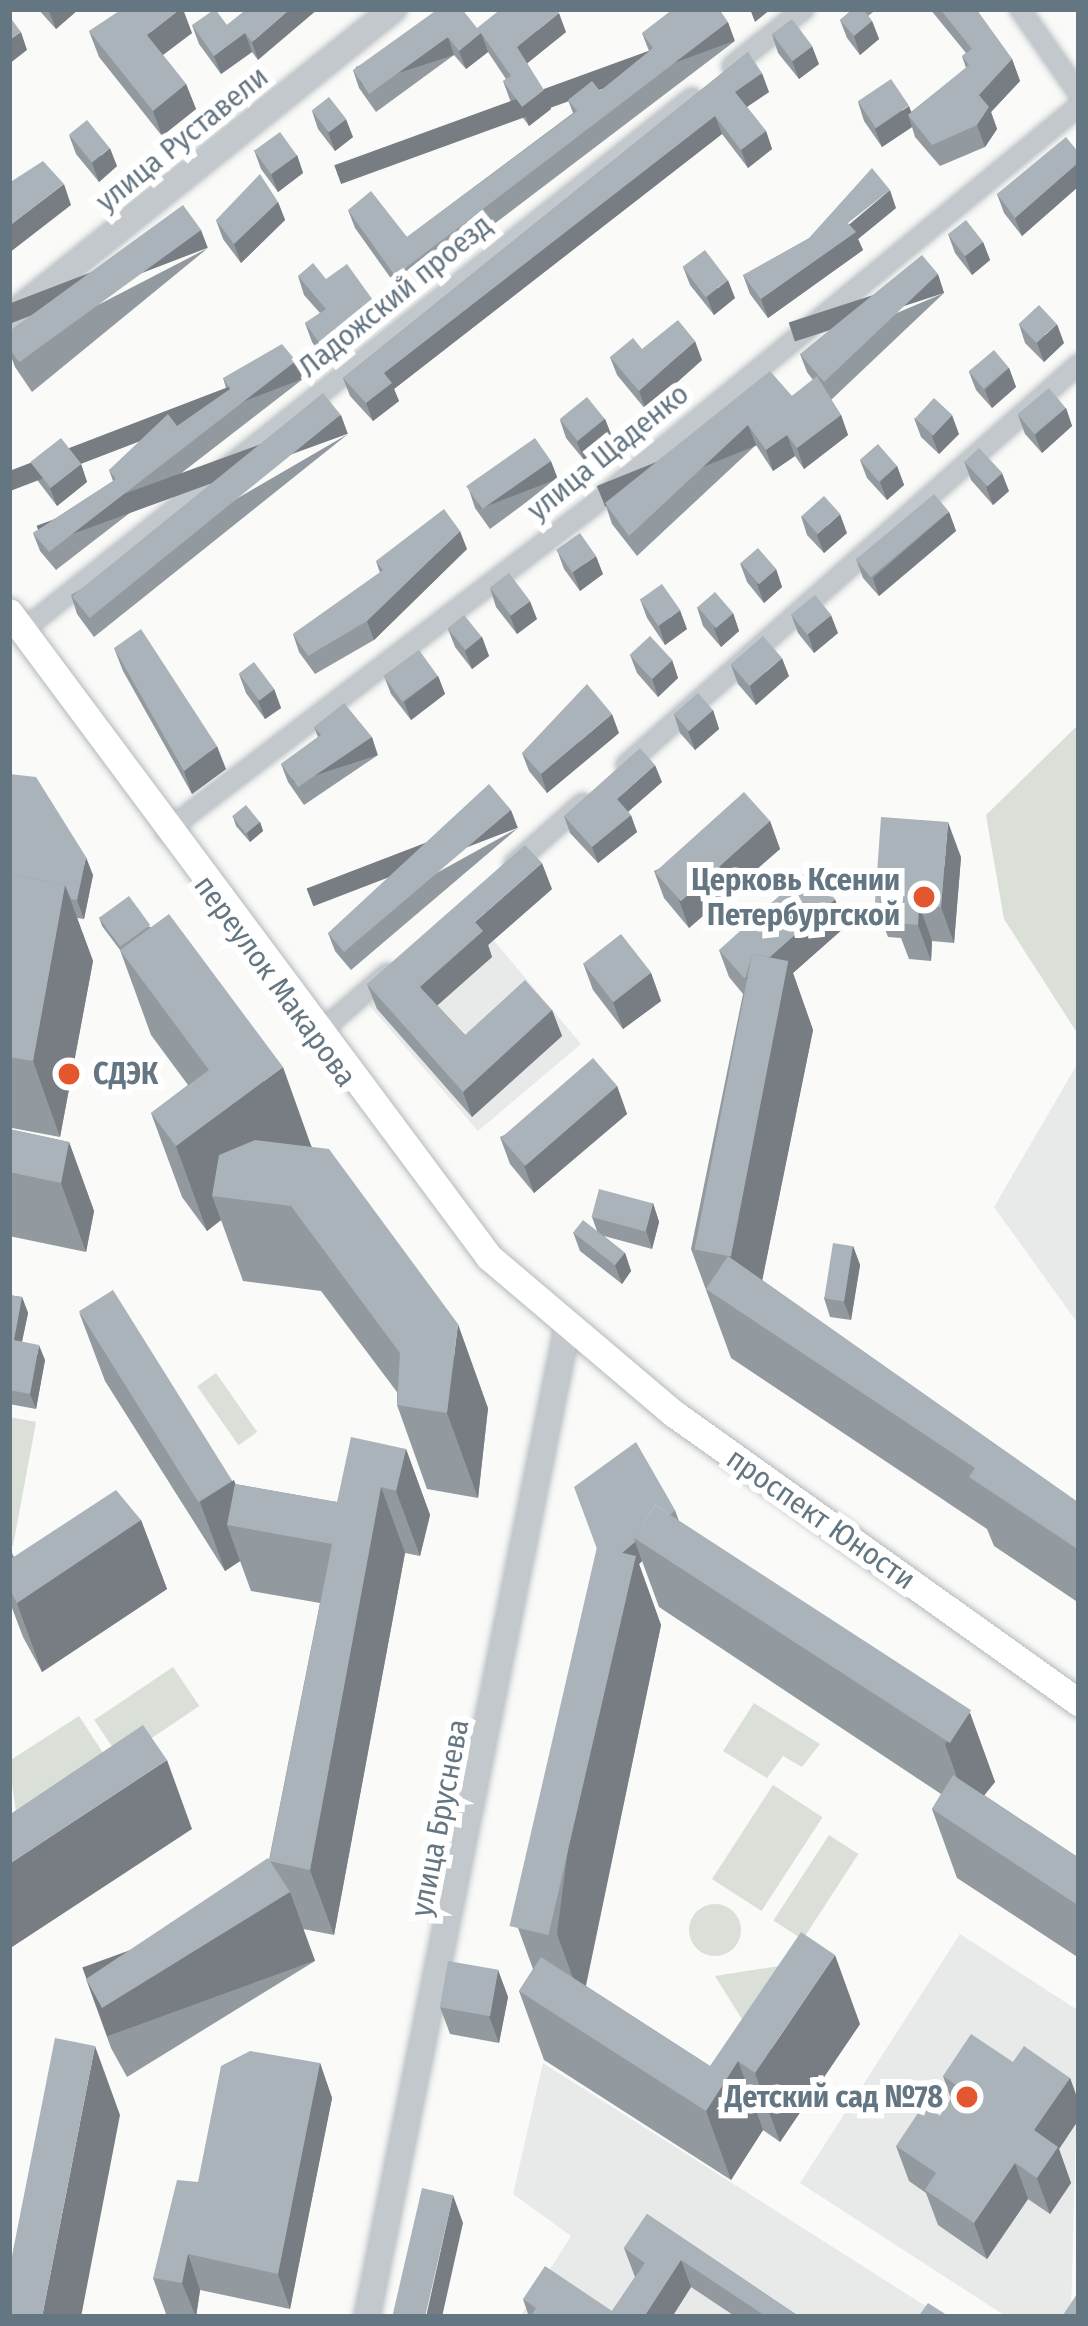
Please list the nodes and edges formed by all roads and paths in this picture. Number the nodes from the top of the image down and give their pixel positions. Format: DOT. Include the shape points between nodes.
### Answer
graph roads {
  1 [pos="394,9"];
  2 [pos="804,9"];
  3 [pos="1020,9"];
  4 [pos="1079,94"];
  5 [pos="1079,106"];
  6 [pos="9,317"];
  7 [pos="1079,364"];
  8 [pos="16,621"];
  9 [pos="613,776"];
  10 [pos="595,792"];
  11 [pos="165,832"];
  12 [pos="487,887"];
  13 [pos="403,960"];
  14 [pos="315,1036"];
  15 [pos="567,1329"];
  16 [pos="1079,1703"];
  17 [pos="367,2317"];
  1 -- 6 [label="street, улица Руставели"];
  2 -- 8 [label="street, Ладожский проезд"];
  3 -- 4 [label="street"];
  5 -- 11 [label="street, улица Щаденко" via="591,507"];
  7 -- 9 [label="street"];
  8 -- 11 [label="main road, переулок Макарова"];
  10 -- 12 [label="street"];
  11 -- 14 [label="main road, переулок Макарова"];
  13 -- 14 [label="street"];
  14 -- 15 [label="main road, переулок Макарова" via="458,1223"];
  15 -- 16 [label="main road, проспект Юности"];
  15 -- 17 [label="street, улица Бруснева"];
}
